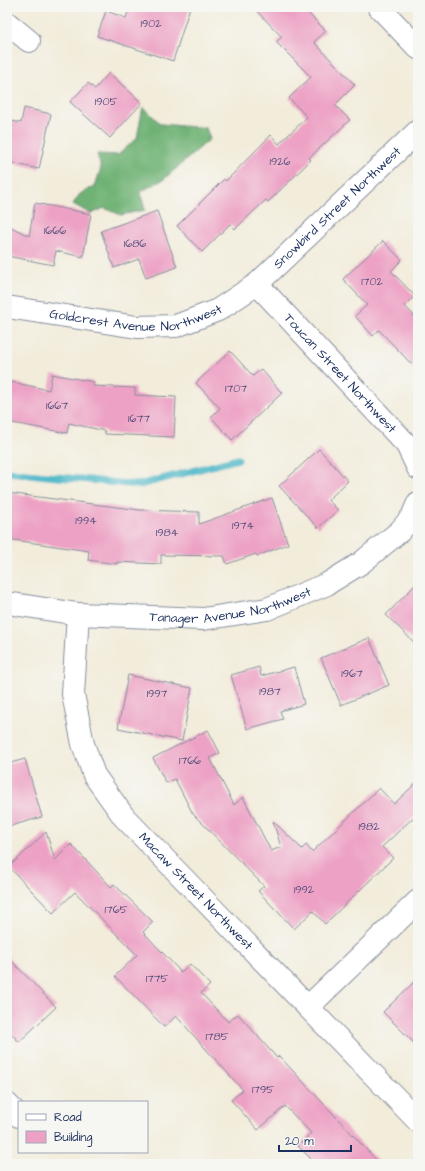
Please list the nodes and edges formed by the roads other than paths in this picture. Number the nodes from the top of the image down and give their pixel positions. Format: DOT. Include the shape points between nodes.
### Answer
graph roads {
  1 [pos="379,7"];
  2 [pos="7,22"];
  3 [pos="29,41"];
  4 [pos="418,48"];
  5 [pos="418,131"];
  6 [pos="257,284"];
  7 [pos="7,308"];
  8 [pos="418,468"];
  9 [pos="418,503"];
  10 [pos="7,603"];
  11 [pos="78,614"];
  12 [pos="418,902"];
  13 [pos="308,1007"];
  14 [pos="7,1104"];
  15 [pos="18,1115"];
  16 [pos="418,1121"];
  1 -- 4 [label="street"];
  2 -- 3 [label="street"];
  5 -- 6 [label="street, Snowbird Street Northwest"];
  6 -- 7 [label="street, Goldcrest Avenue Northwest" via="218,310 176,326 137,327"];
  6 -- 8 [label="street, Toucan Street Northwest" via="407,445"];
  9 -- 11 [label="street, Tanager Avenue Northwest" via="412,517 400,531 361,563 328,584 267,609 203,619"];
  10 -- 11 [label="street, Tanager Avenue Northwest"];
  11 -- 13 [label="street, Macaw Street Northwest" via="73,694 83,744 94,775 124,818"];
  12 -- 13 [label="street"];
  13 -- 16 [label="street, Macaw Street Northwest"];
  14 -- 15 [label="street"];
}
